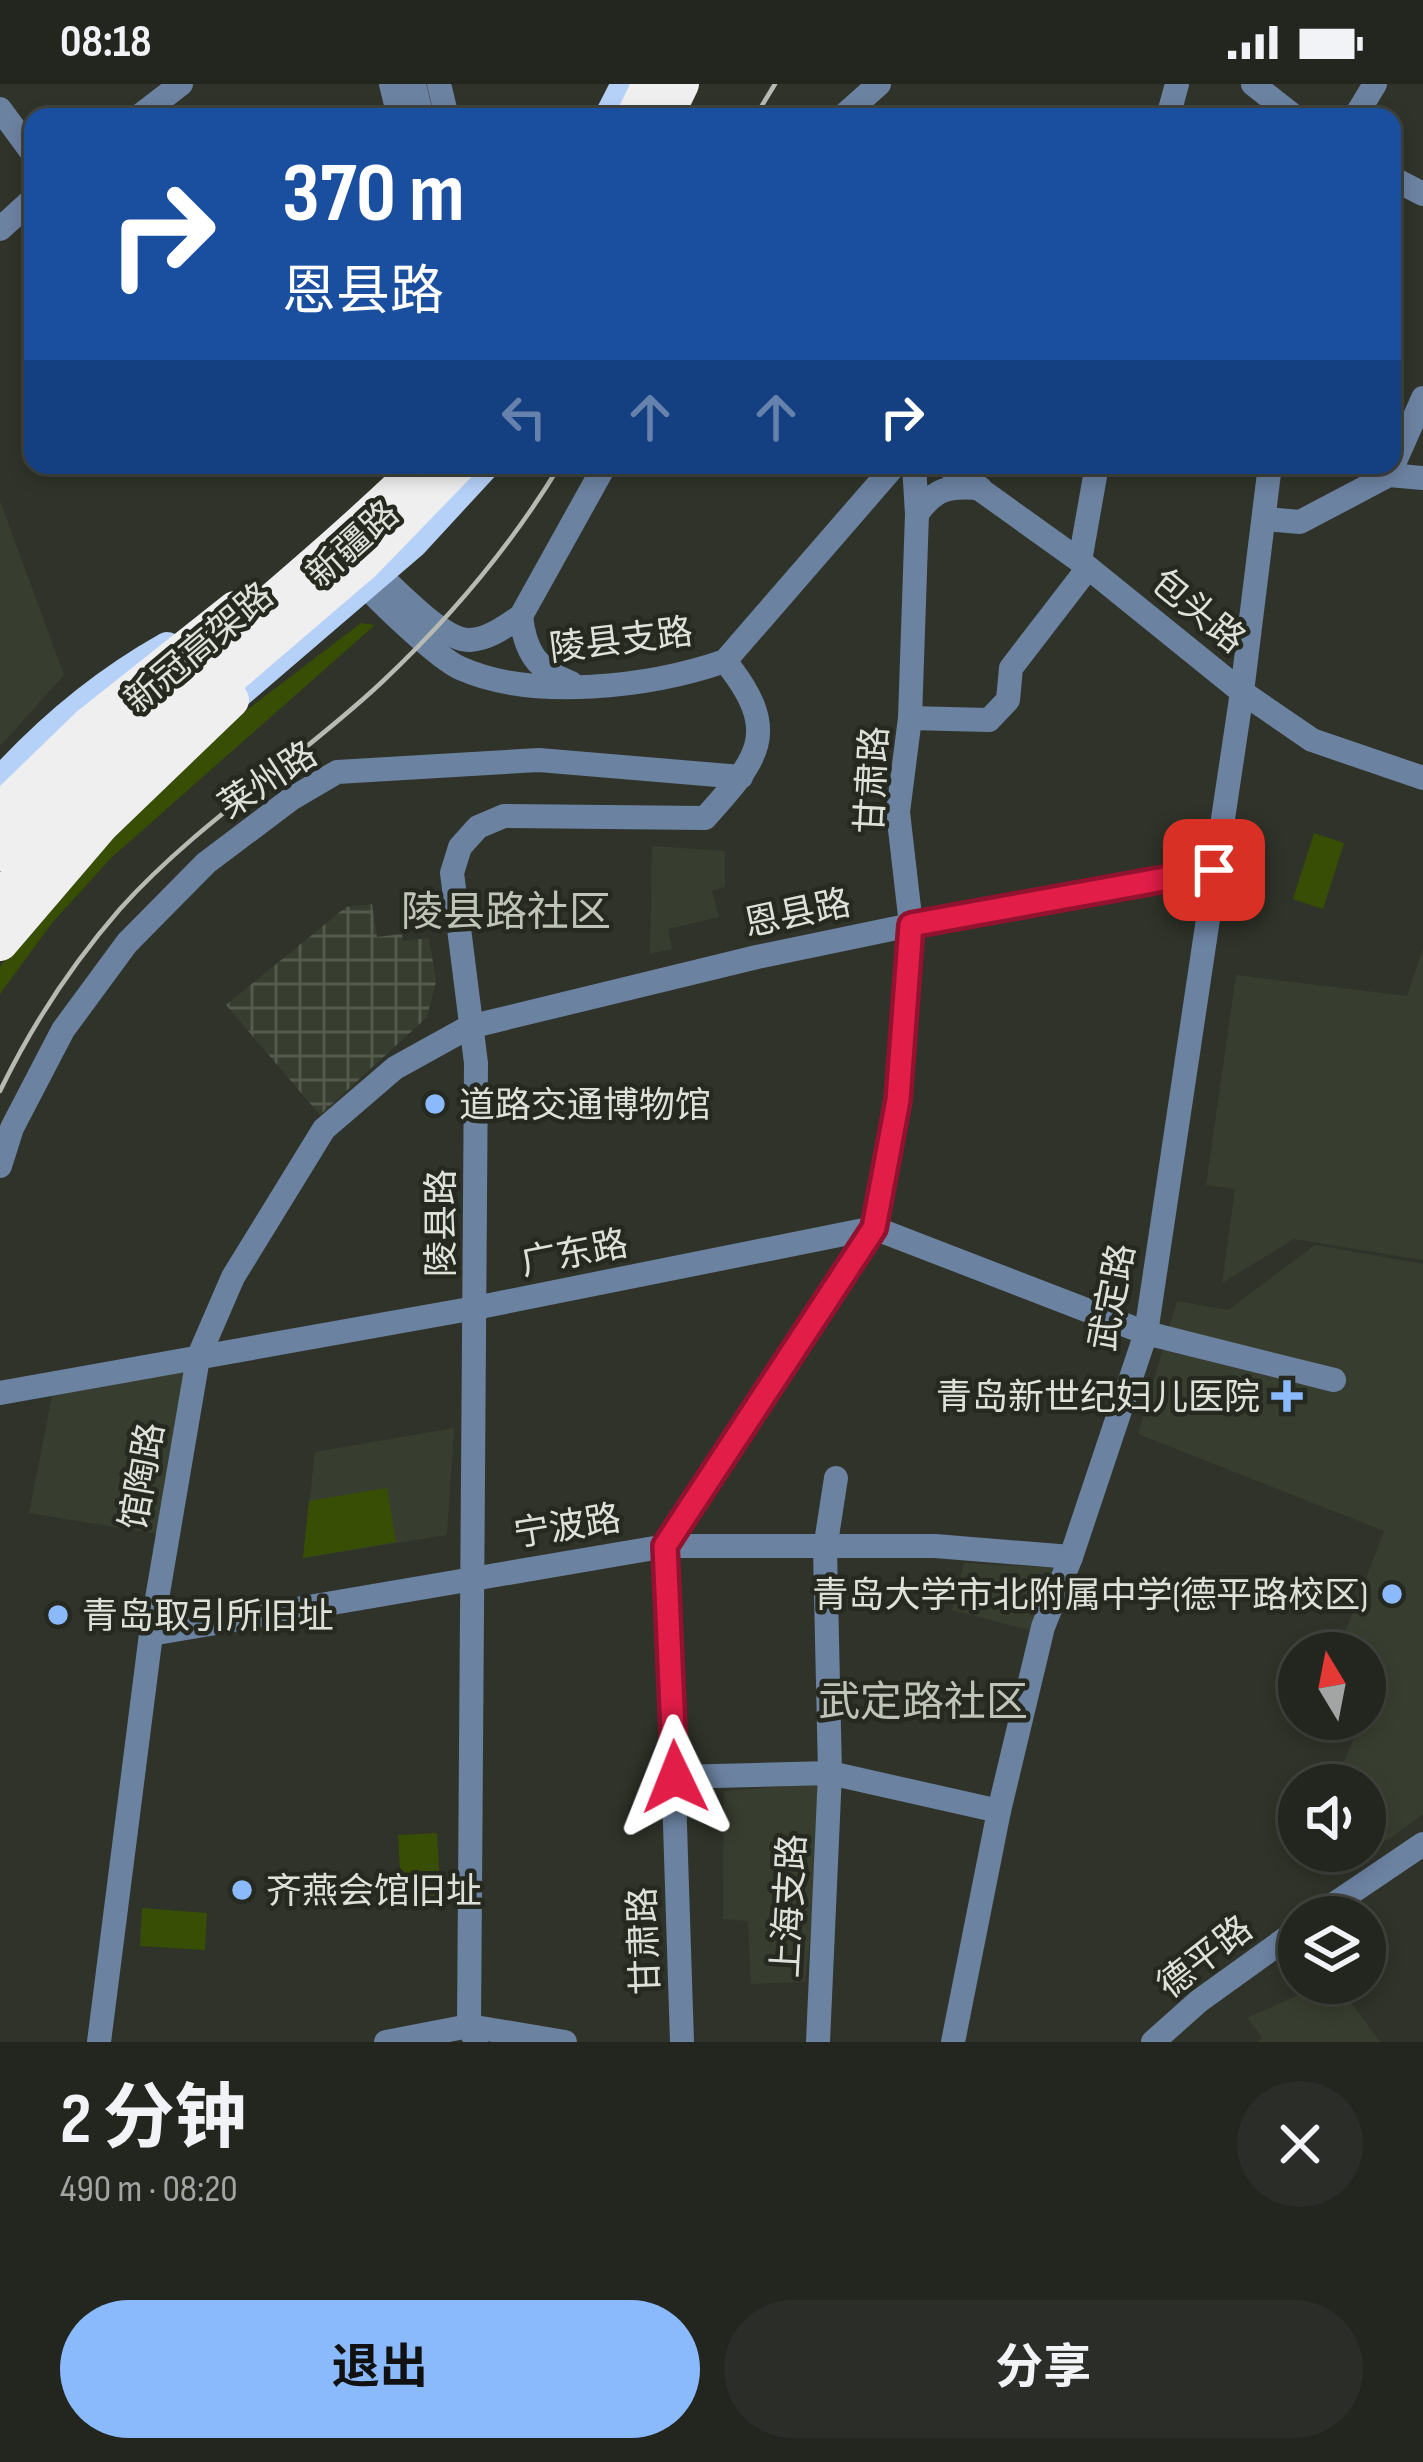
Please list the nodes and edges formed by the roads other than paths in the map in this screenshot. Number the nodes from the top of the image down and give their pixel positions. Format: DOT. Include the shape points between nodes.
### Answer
graph roads {
  1 [pos="181,84"];
  2 [pos="878,84"];
  3 [pos="1253,84"];
  4 [pos="149,108"];
  5 [pos="852,108"];
  6 [pos="1284,108"];
  7 [pos="0,109"];
  8 [pos="24,142"];
  9 [pos="24,207"];
  10 [pos="0,229"];
  11 [pos="1423,398"];
  12 [pos="1401,448"];
  13 [pos="388,474"];
  14 [pos="413,474"];
  15 [pos="449,474"];
  16 [pos="477,474"];
  17 [pos="600,474"];
  18 [pos="887,474"];
  19 [pos="915,474"];
  20 [pos="959,474"];
  21 [pos="1096,474"];
  22 [pos="1269,474"];
  23 [pos="1389,475"];
  24 [pos="1423,478"];
  25 [pos="980,488"];
  26 [pos="917,514"];
  27 [pos="1266,519"];
  28 [pos="326,532"];
  29 [pos="1084,564"];
  30 [pos="371,579"];
  31 [pos="235,609"];
  32 [pos="521,616"];
  33 [pos="725,661"];
  34 [pos="579,686"];
  35 [pos="1242,692"];
  36 [pos="231,700"];
  37 [pos="910,718"];
  38 [pos="742,777"];
  39 [pos="1423,778"];
  40 [pos="0,782"];
  41 [pos="0,811"];
  42 [pos="0,833"];
  43 [pos="0,854"];
  44 [pos="1214,870"];
  45 [pos="0,900"];
  46 [pos="0,915"];
  47 [pos="911,925"];
  48 [pos="0,943"];
  49 [pos="469,1028"];
  50 [pos="0,1166"];
  51 [pos="874,1228"];
  52 [pos="476,1308"];
  53 [pos="1146,1333"];
  54 [pos="198,1358"];
  55 [pos="1334,1380"];
  56 [pos="0,1393"];
  57 [pos="836,1478"];
  58 [pos="665,1546"];
  59 [pos="825,1549"];
  60 [pos="1071,1557"];
  61 [pos="474,1576"];
  62 [pos="151,1634"];
  63 [pos="830,1773"];
  64 [pos="675,1777"];
  65 [pos="1000,1811"];
  66 [pos="1423,1844"];
  67 [pos="1347,1896"];
  68 [pos="1278,1944"];
  69 [pos="473,2034"];
  70 [pos="99,2042"];
  71 [pos="386,2042"];
  72 [pos="565,2042"];
  73 [pos="682,2042"];
  74 [pos="818,2042"];
  75 [pos="953,2042"];
  76 [pos="1154,2042"];
  1 -- 4 [label="street"];
  2 -- 5 [label="street"];
  3 -- 6 [label="street"];
  7 -- 8 [label="street"];
  9 -- 10 [label="street"];
  11 -- 12 [label="street"];
  13 -- 28 [label="main road, 新疆路"];
  14 -- 43 [label="highway, 新冠高架路, bridge" via="160,695"];
  15 -- 45 [label="highway, 新冠高架路, bridge" via="364,562 75,810"];
  16 -- 30 [label="main road, 新疆路"];
  17 -- 32 [label="street"];
  18 -- 33 [label="street, 陵县支路"];
  19 -- 26 [label="street, 甘肃路"];
  20 -- 25 [label="street, 包头路"];
  21 -- 29 [label="street"];
  22 -- 27 [label="street, 武定路"];
  23 -- 24 [label="street"];
  23 -- 27 [label="street" via="1300,521"];
  25 -- 26 [label="street" via="951,486"];
  25 -- 29 [label="street, 包头路"];
  26 -- 37 [label="street, 甘肃路"];
  27 -- 35 [label="street, 武定路"];
  28 -- 30 [label="street"];
  28 -- 31 [label="main road, 新疆路"];
  29 -- 35 [label="street, 包头路"];
  29 -- 37 [label="street" via="1011,668 1008,700 989,720"];
  30 -- 32 [label="street" via="456,638 479,638"];
  30 -- 34 [label="street, 陵县支路" via="457,668 520,685"];
  30 -- 36 [label="main road, 新疆路"];
  31 -- 40 [label="main road, 新疆路" via="127,670 44,735"];
  31 -- 41 [label="highway" via="91,724"];
  31 -- 42 [label="main road, 新疆路"];
  32 -- 34 [label="street" via="533,660"];
  33 -- 34 [label="street, 陵县支路" via="644,681"];
  33 -- 38 [label="street, 陵县路" via="758,719"];
  35 -- 39 [label="street, 包头路" via="1312,740"];
  35 -- 44 [label="street, 武定路"];
  36 -- 46 [label="main road, 新疆路" via="117,788"];
  36 -- 48 [label="highway" via="101,825"];
  37 -- 47 [label="street, 甘肃路" via="898,812"];
  38 -- 49 [label="street, 陵县路" via="705,818 505,816 478,827 452,873"];
  38 -- 50 [label="street, 莱州路" via="539,760 337,772 206,863 127,943 63,1030"];
  44 -- 47 [label="street, 恩县路"];
  44 -- 53 [label="street, 武定路"];
  47 -- 49 [label="street, 恩县路"];
  47 -- 51 [label="street, 甘肃路" via="898,1100"];
  49 -- 52 [label="street, 陵县路" via="476,1063"];
  49 -- 54 [label="street, 馆陶路" via="395,1068 324,1130 232,1277"];
  51 -- 52 [label="street, 广东路"];
  51 -- 53 [label="street"];
  51 -- 58 [label="street, 甘肃路"];
  52 -- 54 [label="street, 广东路"];
  52 -- 61 [label="street, 陵县路"];
  53 -- 55 [label="street"];
  53 -- 60 [label="street, 武定路"];
  54 -- 56 [label="street, 广东路"];
  54 -- 62 [label="street, 馆陶路"];
  57 -- 59 [label="street, 上海支路"];
  58 -- 59 [label="street, 宁波路"];
  58 -- 61 [label="street, 宁波路"];
  58 -- 64 [label="street, 甘肃路"];
  59 -- 60 [label="street, 宁波路" via="935,1546"];
  59 -- 63 [label="street, 上海支路"];
  60 -- 65 [label="street, 武定路" via="1043,1627"];
  61 -- 62 [label="street, 宁波路"];
  61 -- 69 [label="street, 陵县路"];
  62 -- 70 [label="street, 馆陶路"];
  63 -- 64 [label="street"];
  63 -- 65 [label="street"];
  63 -- 74 [label="street, 上海支路"];
  64 -- 73 [label="street, 甘肃路"];
  65 -- 75 [label="street, 武定路"];
  66 -- 67 [label="street"];
  68 -- 76 [label="street, 德平路"];
  69 -- 71 [label="street"];
  69 -- 72 [label="street"];
}
